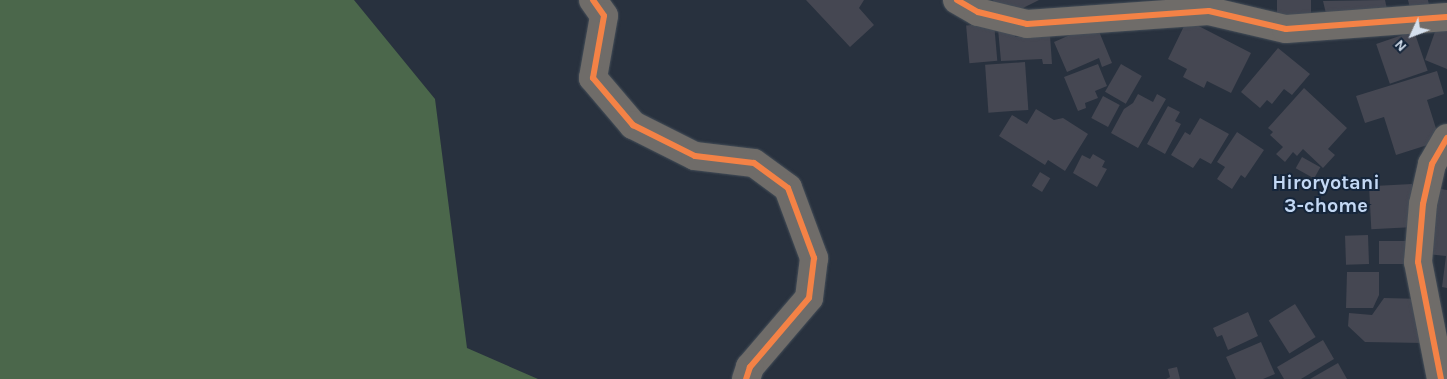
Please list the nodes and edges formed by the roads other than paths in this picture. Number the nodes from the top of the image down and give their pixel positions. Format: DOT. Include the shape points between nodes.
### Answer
graph roads {
  1 [pos="593,0"];
  2 [pos="957,0"];
  3 [pos="1447,17"];
  4 [pos="1447,138"];
  5 [pos="746,379"];
  6 [pos="1441,379"];
  1 -- 5 [label="street" via="604,16 594,78 633,125 695,156 754,163 788,188 814,258 809,298 750,367"];
  2 -- 3 [label="street" via="978,12 1027,24 1209,11 1286,29"];
  4 -- 6 [label="street" via="1432,164 1424,196 1418,262"];
}
